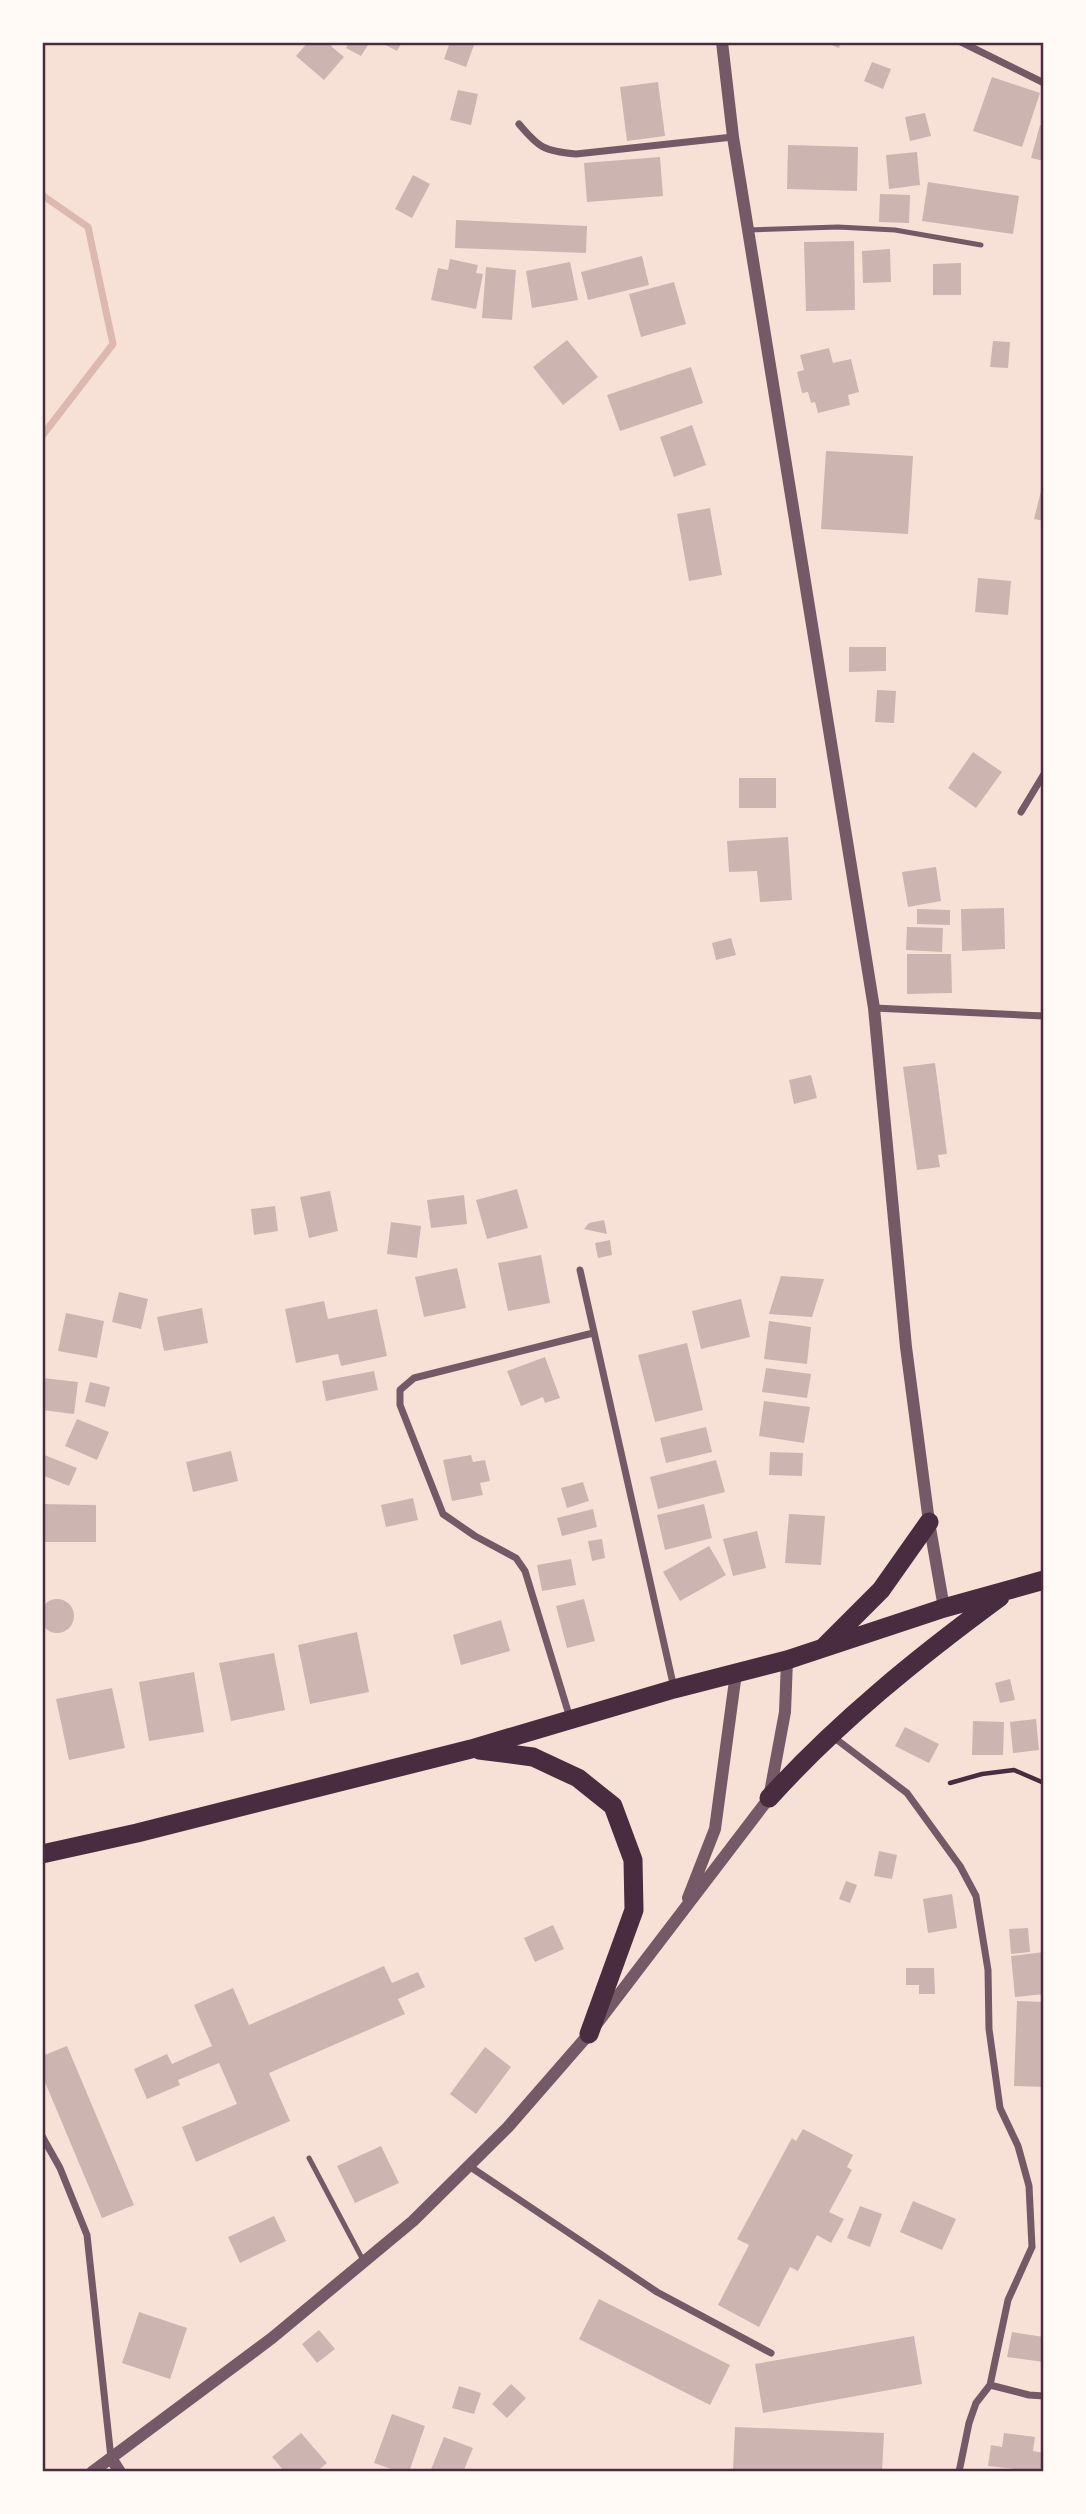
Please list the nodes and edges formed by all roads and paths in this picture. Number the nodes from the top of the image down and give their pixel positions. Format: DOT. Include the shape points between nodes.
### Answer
graph roads {
  1 [pos="722,42"];
  2 [pos="961,42"];
  3 [pos="1044,83"];
  4 [pos="519,124"];
  5 [pos="733,137"];
  6 [pos="748,230"];
  7 [pos="981,245"];
  8 [pos="1044,774"];
  9 [pos="1021,812"];
  10 [pos="874,1008"];
  11 [pos="1044,1016"];
  12 [pos="580,1270"];
  13 [pos="593,1333"];
  14 [pos="929,1522"];
  15 [pos="1044,1580"];
  16 [pos="1011,1589"];
  17 [pos="944,1608"];
  18 [pos="820,1650"];
  19 [pos="787,1660"];
  20 [pos="736,1673"];
  21 [pos="674,1689"];
  22 [pos="570,1720"];
  23 [pos="830,1735"];
  24 [pos="471,1749"];
  25 [pos="950,1783"];
  26 [pos="1044,1783"];
  27 [pos="769,1798"];
  28 [pos="42,1854"];
  29 [pos="682,1912"];
  30 [pos="589,2034"];
  31 [pos="42,2136"];
  32 [pos="309,2158"];
  33 [pos="469,2166"];
  34 [pos="364,2262"];
  35 [pos="771,2353"];
  36 [pos="990,2385"];
  37 [pos="1044,2396"];
  38 [pos="111,2458"];
  39 [pos="92,2472"];
  40 [pos="120,2472"];
  41 [pos="959,2472"];
  1 -- 5 [label="street"];
  2 -- 3 [label="street"];
  4 -- 5 [label="street" via="534,142 551,152"];
  5 -- 6 [label="street"];
  6 -- 7 [label="lane" via="895,230"];
  6 -- 10 [label="street"];
  8 -- 9 [label="street"];
  10 -- 11 [label="street"];
  10 -- 14 [label="street" via="906,1347"];
  12 -- 13 [label="street"];
  13 -- 21 [label="street"];
  13 -- 22 [label="street" via="414,1378 400,1390 400,1405 443,1514 516,1558 525,1571"];
  14 -- 17 [label="street"];
  14 -- 18 [label="highway" via="881,1590"];
  15 -- 16 [label="highway"];
  16 -- 17 [label="highway"];
  16 -- 23 [label="highway" via="903,1670"];
  17 -- 18 [label="highway"];
  18 -- 19 [label="highway"];
  19 -- 20 [label="highway"];
  19 -- 27 [label="street" via="785,1712"];
  20 -- 21 [label="highway"];
  20 -- 29 [label="street" via="715,1829"];
  21 -- 22 [label="highway"];
  22 -- 24 [label="highway"];
  23 -- 27 [label="highway"];
  23 -- 36 [label="street" via="907,1793 976,1896 988,1970 989,2029 1000,2108 1018,2146 1029,2186 1032,2247 1008,2300"];
  24 -- 28 [label="highway"];
  24 -- 30 [label="highway" via="533,1757 578,1779 612,1806 633,1860 634,1910"];
  25 -- 26 [label="path" via="1014,1770"];
  27 -- 29 [label="street"];
  29 -- 30 [label="street"];
  30 -- 33 [label="street"];
  31 -- 38 [label="street" via="87,2235"];
  32 -- 34 [label="lane"];
  33 -- 34 [label="street"];
  33 -- 35 [label="street" via="657,2292"];
  34 -- 38 [label="street"];
  36 -- 37 [label="street"];
  36 -- 41 [label="street" via="976,2403"];
  38 -- 39 [label="street"];
  38 -- 40 [label="street"];
}
